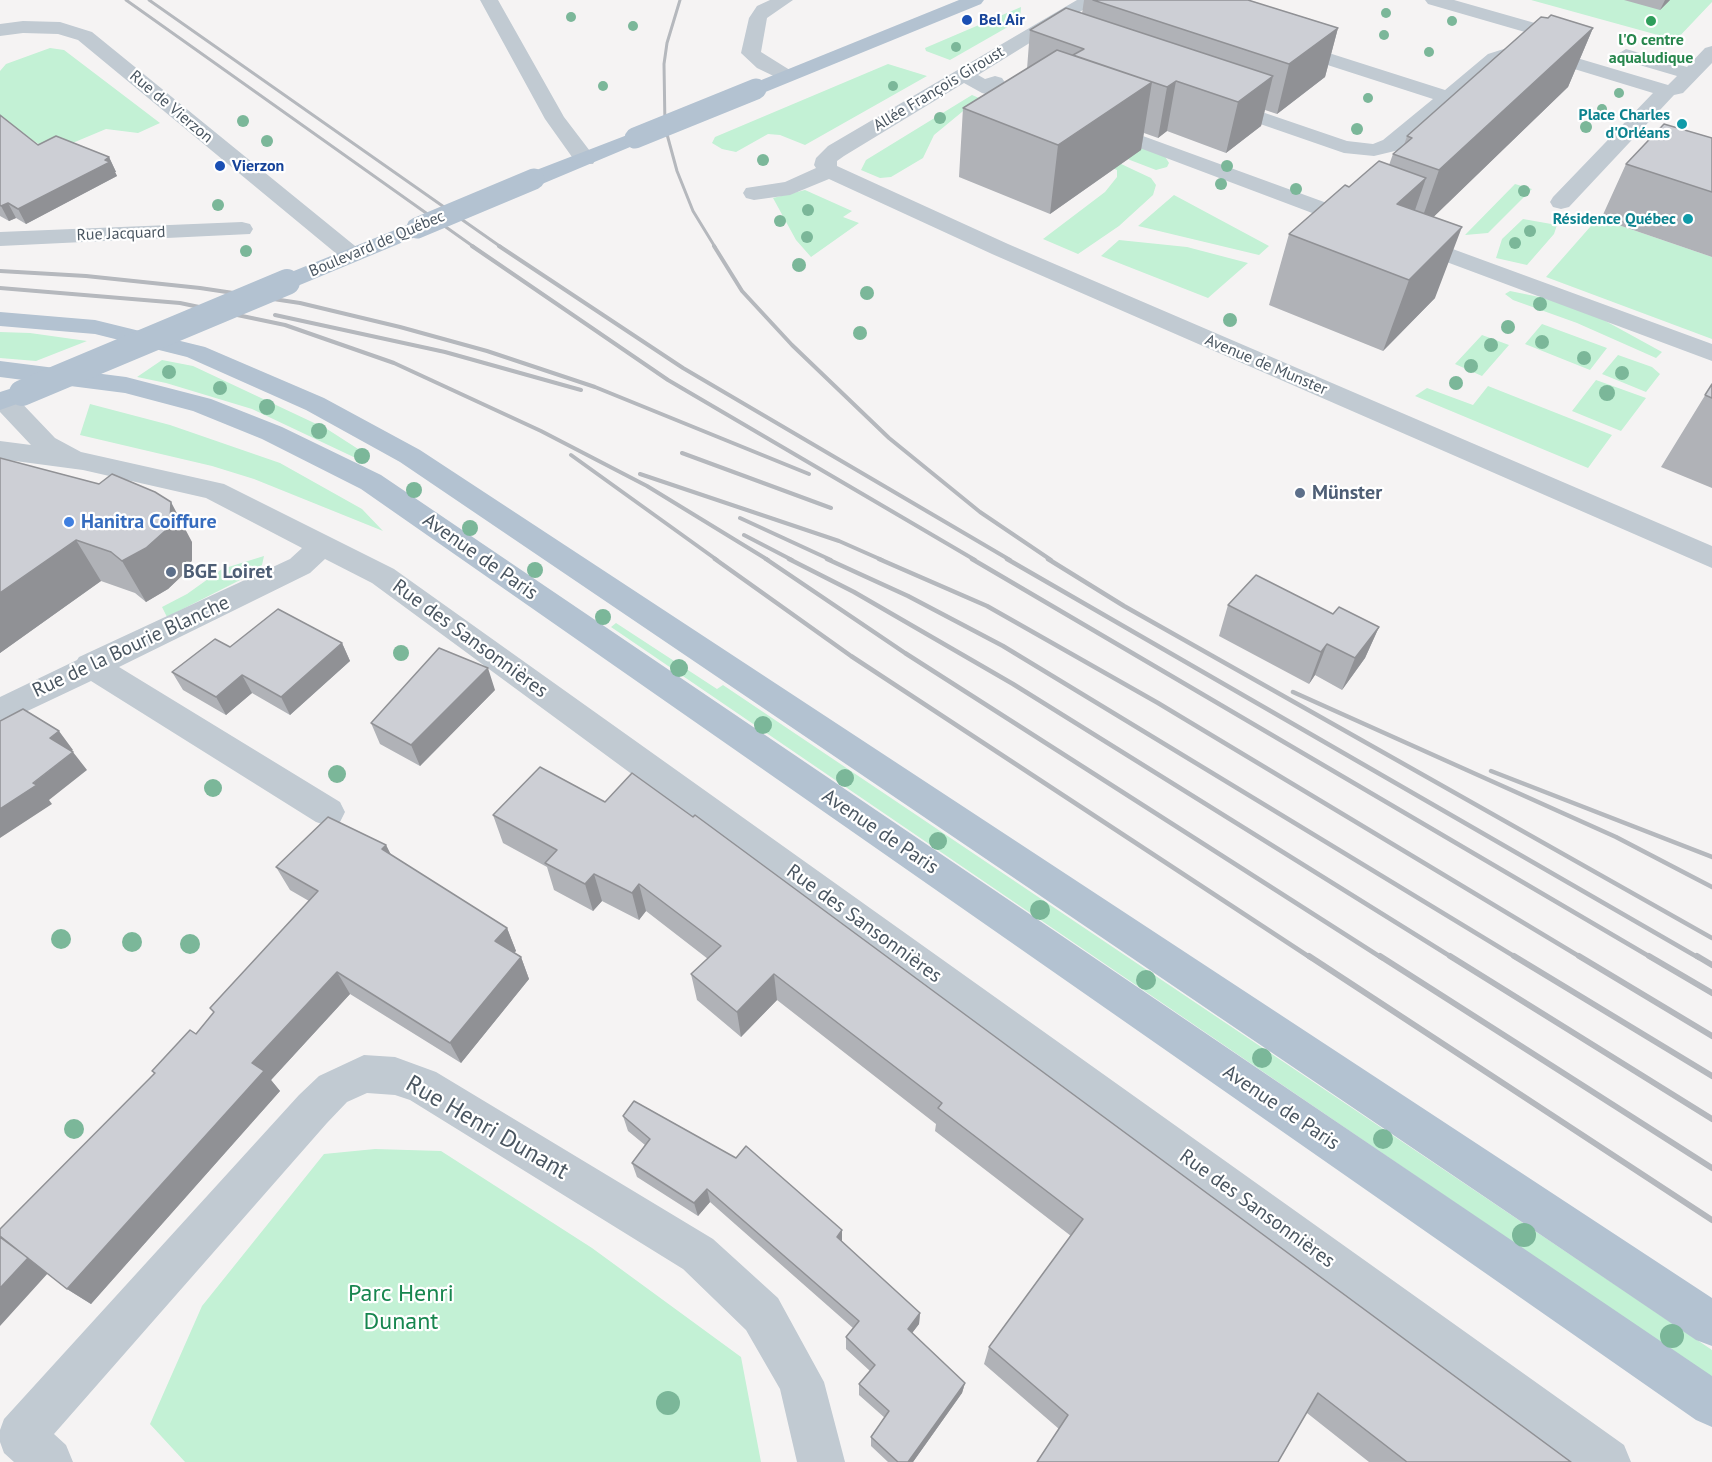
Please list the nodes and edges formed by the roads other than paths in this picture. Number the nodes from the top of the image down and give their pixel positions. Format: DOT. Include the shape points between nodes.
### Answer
graph roads {
  1 [pos="489,0"];
  2 [pos="784,0"];
  3 [pos="975,0"];
  4 [pos="1090,0"];
  5 [pos="1434,0"];
  6 [pos="0,30"];
  7 [pos="1027,37"];
  8 [pos="1267,39"];
  9 [pos="1057,47"];
  10 [pos="1712,52"];
  11 [pos="1691,74"];
  12 [pos="786,76"];
  13 [pos="971,79"];
  14 [pos="1667,91"];
  15 [pos="1200,97"];
  16 [pos="1446,97"];
  17 [pos="1051,108"];
  18 [pos="1079,118"];
  19 [pos="585,159"];
  20 [pos="827,168"];
  21 [pos="754,194"];
  22 [pos="1561,202"];
  23 [pos="242,229"];
  24 [pos="0,239"];
  25 [pos="352,255"];
  26 [pos="0,319"];
  27 [pos="1712,353"];
  28 [pos="6,391"];
  29 [pos="0,450"];
  30 [pos="82,461"];
  31 [pos="323,546"];
  32 [pos="1712,558"];
  33 [pos="90,665"];
  34 [pos="0,711"];
  35 [pos="328,812"];
  36 [pos="1712,1324"];
  37 [pos="1712,1404"];
  38 [pos="23,1441"];
  39 [pos="821,1462"];
  40 [pos="1607,1462"];
  1 -- 19 [label="street" via="555,119"];
  2 -- 12 [label="street" via="764,10 758,18 751,53"];
  3 -- 12 [label="main road, Boulevard de Québec"];
  4 -- 7 [label="street, Allée François Giroust"];
  5 -- 11 [label="street"];
  6 -- 25 [label="street, Rue de Vierzon" via="60,28 85,36"];
  7 -- 9 [label="street"];
  7 -- 20 [label="street, Allée François Giroust" via="836,151 827,158"];
  8 -- 16 [label="street"];
  10 -- 11 [label="street"];
  11 -- 14 [label="street" via="1676,89"];
  12 -- 19 [label="main road, Boulevard de Québec, bridge"];
  13 -- 17 [label="street" via="983,87 995,82 989,88"];
  14 -- 16 [label="street" via="1550,56 1523,52 1495,58"];
  14 -- 22 [label="street" via="1621,153"];
  15 -- 16 [label="street" via="1344,147 1374,150 1391,145"];
  18 -- 27 [label="street"];
  19 -- 25 [label="main road, Boulevard de Québec, bridge"];
  20 -- 21 [label="street" via="790,188"];
  20 -- 32 [label="street, Avenue de Munster" via="1000,249"];
  23 -- 24 [label="street, Rue Jacquard"];
  25 -- 28 [label="main road, Boulevard de Québec, bridge"];
  26 -- 36 [label="main road" via="95,327 196,352 315,404 410,456"];
  28 -- 30 [label="street, Rue des Sansonnières" via="45,444"];
  28 -- 37 [label="main road, Avenue de Paris" via="126,385 202,405 371,482"];
  29 -- 30 [label="street, Rue des Sansonnières"];
  30 -- 31 [label="street, Rue des Sansonnières" via="213,491"];
  31 -- 33 [label="street, Rue de la Bourie Blanche" via="300,566"];
  31 -- 40 [label="street, Rue des Sansonnières" via="383,576"];
  33 -- 34 [label="street, Rue de la Bourie Blanche"];
  33 -- 35 [label="street"];
  38 -- 39 [label="street, Rue Henri Dunant" via="313,1109 333,1089 364,1074 395,1076 422,1085 698,1254 762,1314 801,1382"];
}
